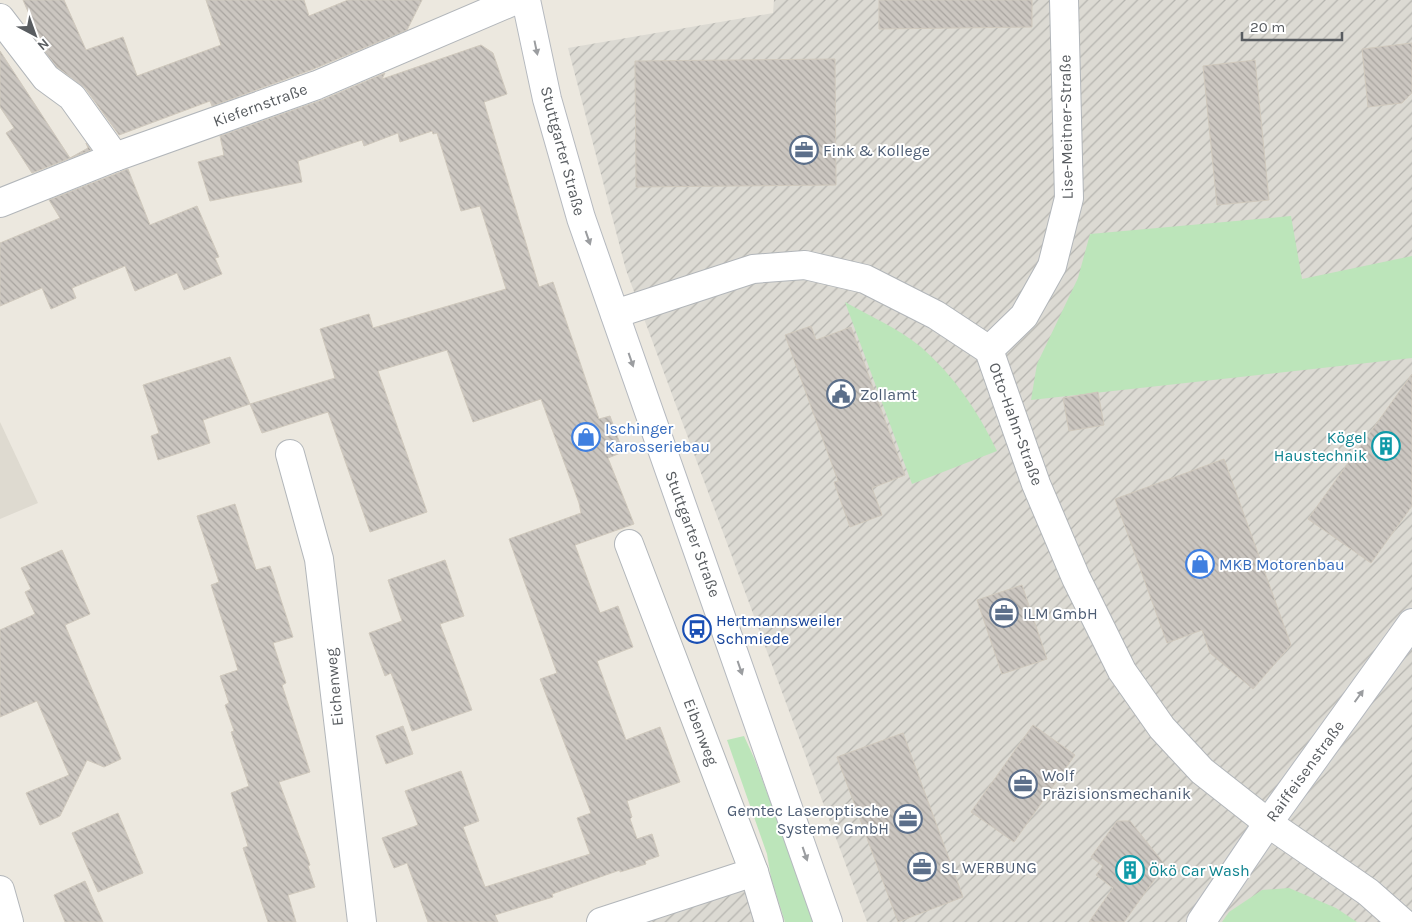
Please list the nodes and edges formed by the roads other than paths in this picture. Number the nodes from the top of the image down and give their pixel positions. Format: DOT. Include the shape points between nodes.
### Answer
graph roads {
  1 [pos="516,0"];
  2 [pos="526,0"];
  3 [pos="1064,0"];
  4 [pos="0,18"];
  5 [pos="115,157"];
  6 [pos="0,203"];
  7 [pos="615,314"];
  8 [pos="989,350"];
  9 [pos="290,454"];
  10 [pos="629,544"];
  11 [pos="1412,623"];
  12 [pos="1268,823"];
  13 [pos="754,872"];
  14 [pos="0,890"];
  15 [pos="9,922"];
  16 [pos="362,922"];
  17 [pos="601,922"];
  18 [pos="769,922"];
  19 [pos="828,922"];
  20 [pos="1201,922"];
  21 [pos="1402,922"];
  1 -- 5 [label="street, Kiefernstraße" via="317,85"];
  2 -- 7 [label="street, Stuttgarter Straße, one-way" via="547,99 580,218"];
  3 -- 8 [label="street, Lise-Meitner-Straße" via="1069,198 1052,266 1024,316"];
  4 -- 5 [label="street" via="46,78 72,97"];
  5 -- 6 [label="street, Kiefernstraße"];
  7 -- 8 [label="street, Otto-Hahn-Straße" via="753,269 805,265 865,279 936,315"];
  7 -- 19 [label="street, Stuttgarter Straße, one-way"];
  8 -- 12 [label="street, Otto-Hahn-Straße" via="1036,484 1076,578 1122,671 1162,728 1202,771"];
  9 -- 16 [label="street, Eichenweg" via="319,559"];
  10 -- 13 [label="street, Eibenweg"];
  12 -- 11 [label="street, Raiffeisenstraße, one-way"];
  12 -- 20 [label="street, Raiffeisenstraße"];
  12 -- 21 [label="street, Otto-Hahn-Straße" via="1368,892"];
  13 -- 17 [label="street"];
  13 -- 18 [label="street, Eibenweg"];
  14 -- 15 [label="street"];
}
